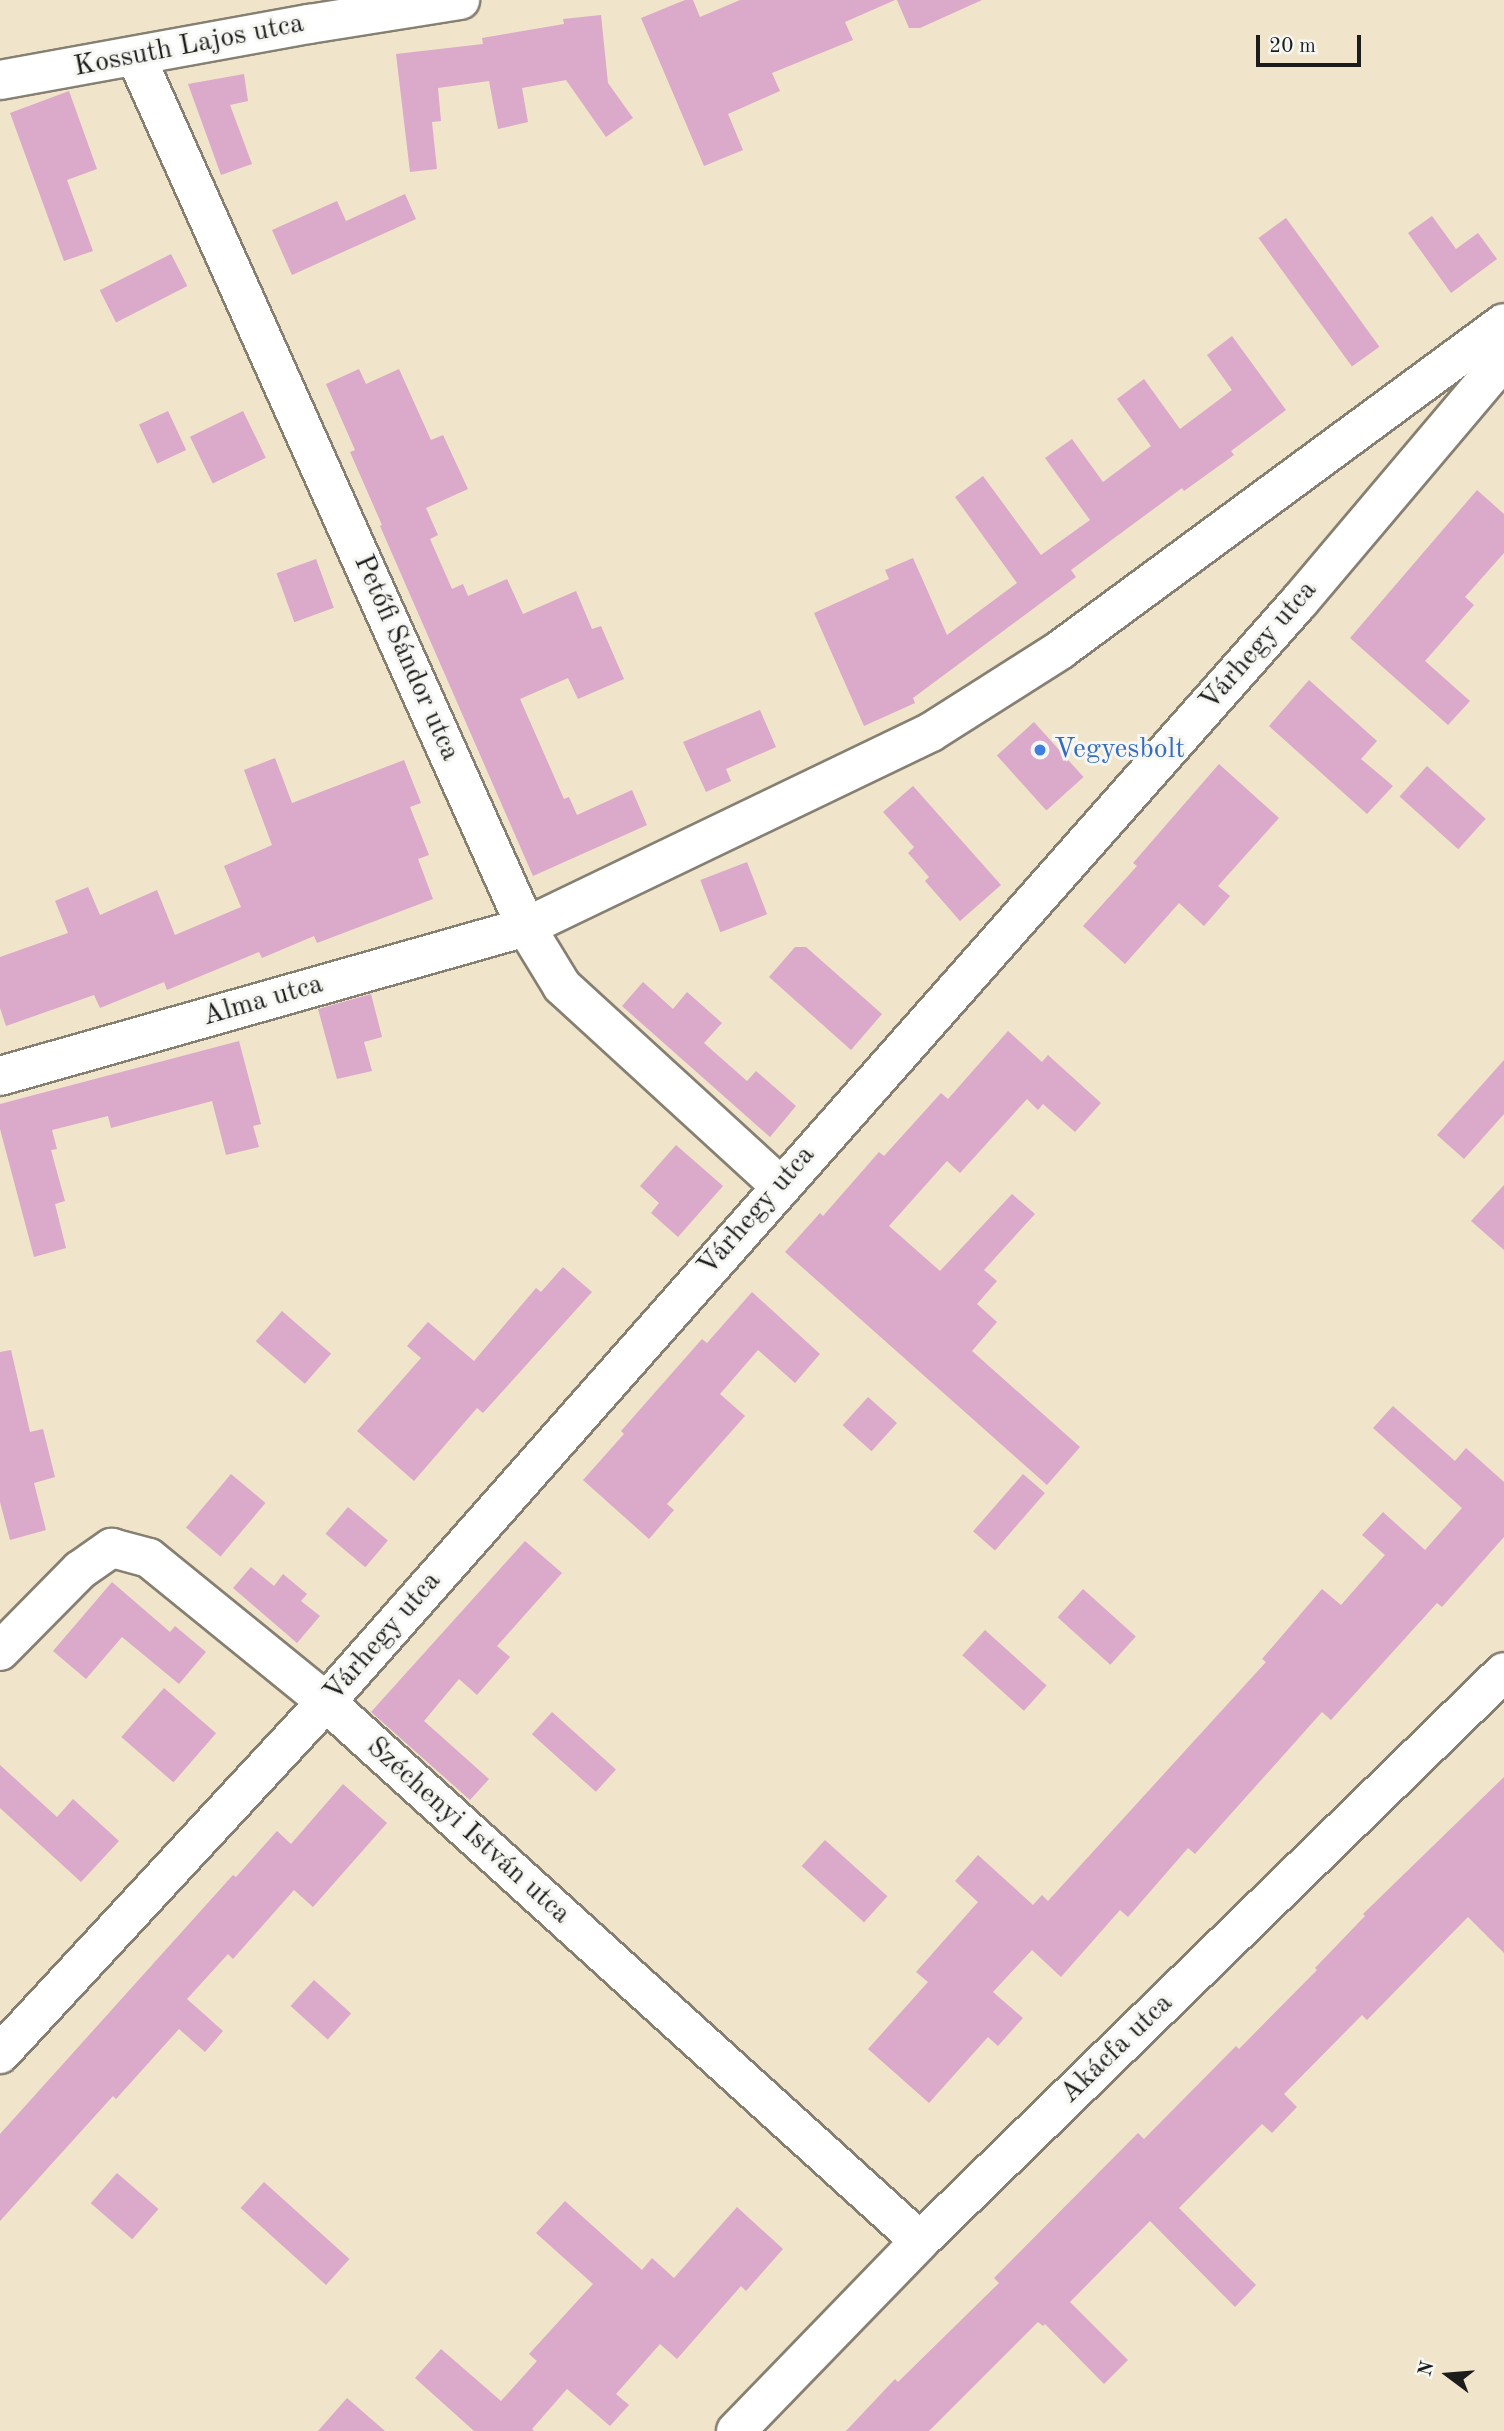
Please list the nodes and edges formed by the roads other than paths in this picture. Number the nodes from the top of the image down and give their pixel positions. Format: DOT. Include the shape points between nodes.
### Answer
graph roads {
  1 [pos="460,0"];
  2 [pos="307,12"];
  3 [pos="136,57"];
  4 [pos="0,80"];
  5 [pos="1504,323"];
  6 [pos="1504,359"];
  7 [pos="526,927"];
  8 [pos="0,1076"];
  9 [pos="780,1186"];
  10 [pos="0,1651"];
  11 [pos="1504,1672"];
  12 [pos="326,1702"];
  13 [pos="0,2054"];
  14 [pos="920,2241"];
  15 [pos="736,2431"];
  1 -- 2 [label="street, Kossuth Lajos utca"];
  2 -- 3 [label="street, Kossuth Lajos utca"];
  3 -- 4 [label="street, Kossuth Lajos utca"];
  3 -- 7 [label="street, Petőfi Sándor utca"];
  5 -- 7 [label="street" via="1060,650 931,732"];
  6 -- 9 [label="street, Várhegy utca" via="1299,602"];
  7 -- 8 [label="street, Alma utca"];
  7 -- 9 [label="street, Petőfi Sándor utca" via="562,986"];
  9 -- 12 [label="street, Várhegy utca"];
  10 -- 12 [label="street, Széchenyi István utca" via="80,1570 112,1548 149,1558"];
  11 -- 14 [label="street, Akácfa utca"];
  12 -- 13 [label="street, Várhegy utca"];
  12 -- 14 [label="street, Széchenyi István utca"];
  14 -- 15 [label="street, Akácfa utca"];
}
